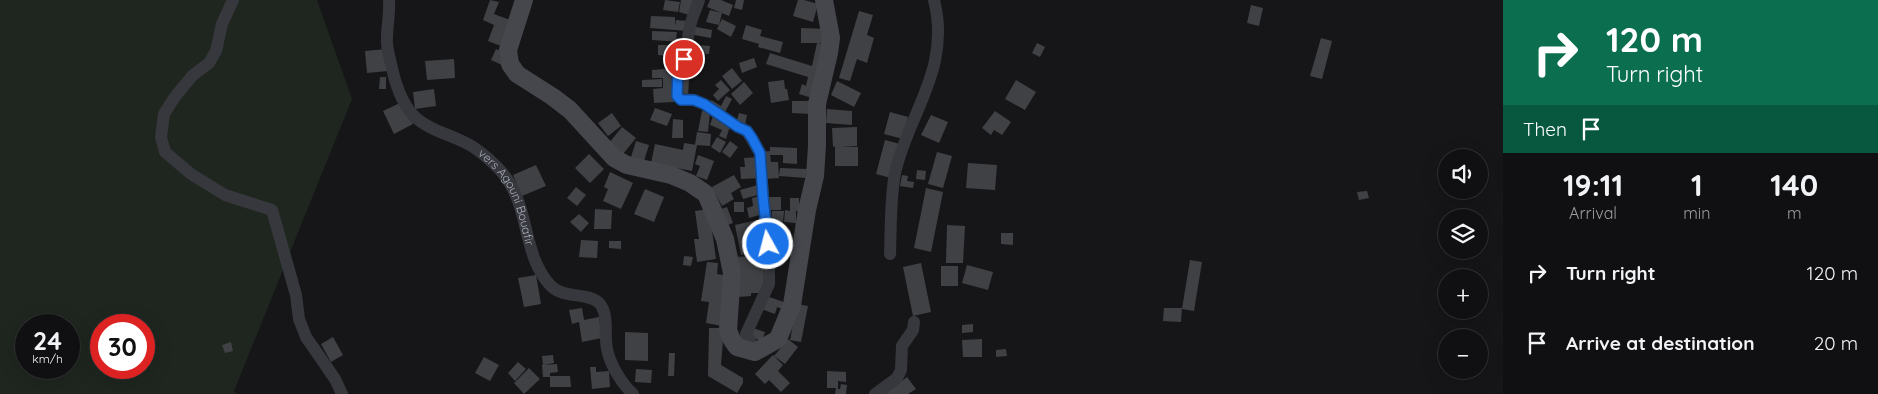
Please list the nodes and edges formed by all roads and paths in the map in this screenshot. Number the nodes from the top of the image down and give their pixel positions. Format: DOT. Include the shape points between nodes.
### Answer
graph roads {
  1 [pos="233,0"];
  2 [pos="389,0"];
  3 [pos="524,0"];
  4 [pos="699,0"];
  5 [pos="934,0"];
  6 [pos="828,5"];
  7 [pos="890,254"];
  8 [pos="914,322"];
  9 [pos="755,352"];
  10 [pos="342,394"];
  11 [pos="633,394"];
  12 [pos="875,394"];
  1 -- 10 [label="street" via="209,63 192,76 164,114 161,137 165,152 191,174 225,195 272,210 296,296 299,319 306,337"];
  2 -- 11 [label="street, vers Agouni Bouafir" via="386,40 404,101 414,116 467,143 507,178 524,214 539,272 553,288 566,295 595,300 601,305 607,349 626,388"];
  3 -- 9 [label="main road" via="508,50 510,64 517,74 570,110 614,158 627,165 684,180 706,194 725,239 732,273 728,330 737,347"];
  4 -- 9 [label="street" via="688,32 684,59 678,66 677,96 681,100 704,104 747,131 760,153 769,284 746,334"];
  5 -- 7 [label="street" via="938,36 934,72 896,170"];
  6 -- 9 [label="main road" via="830,53 817,104 815,176 792,305 778,339"];
  8 -- 12 [label="street" via="913,330 902,346 901,370 897,378"];
}
